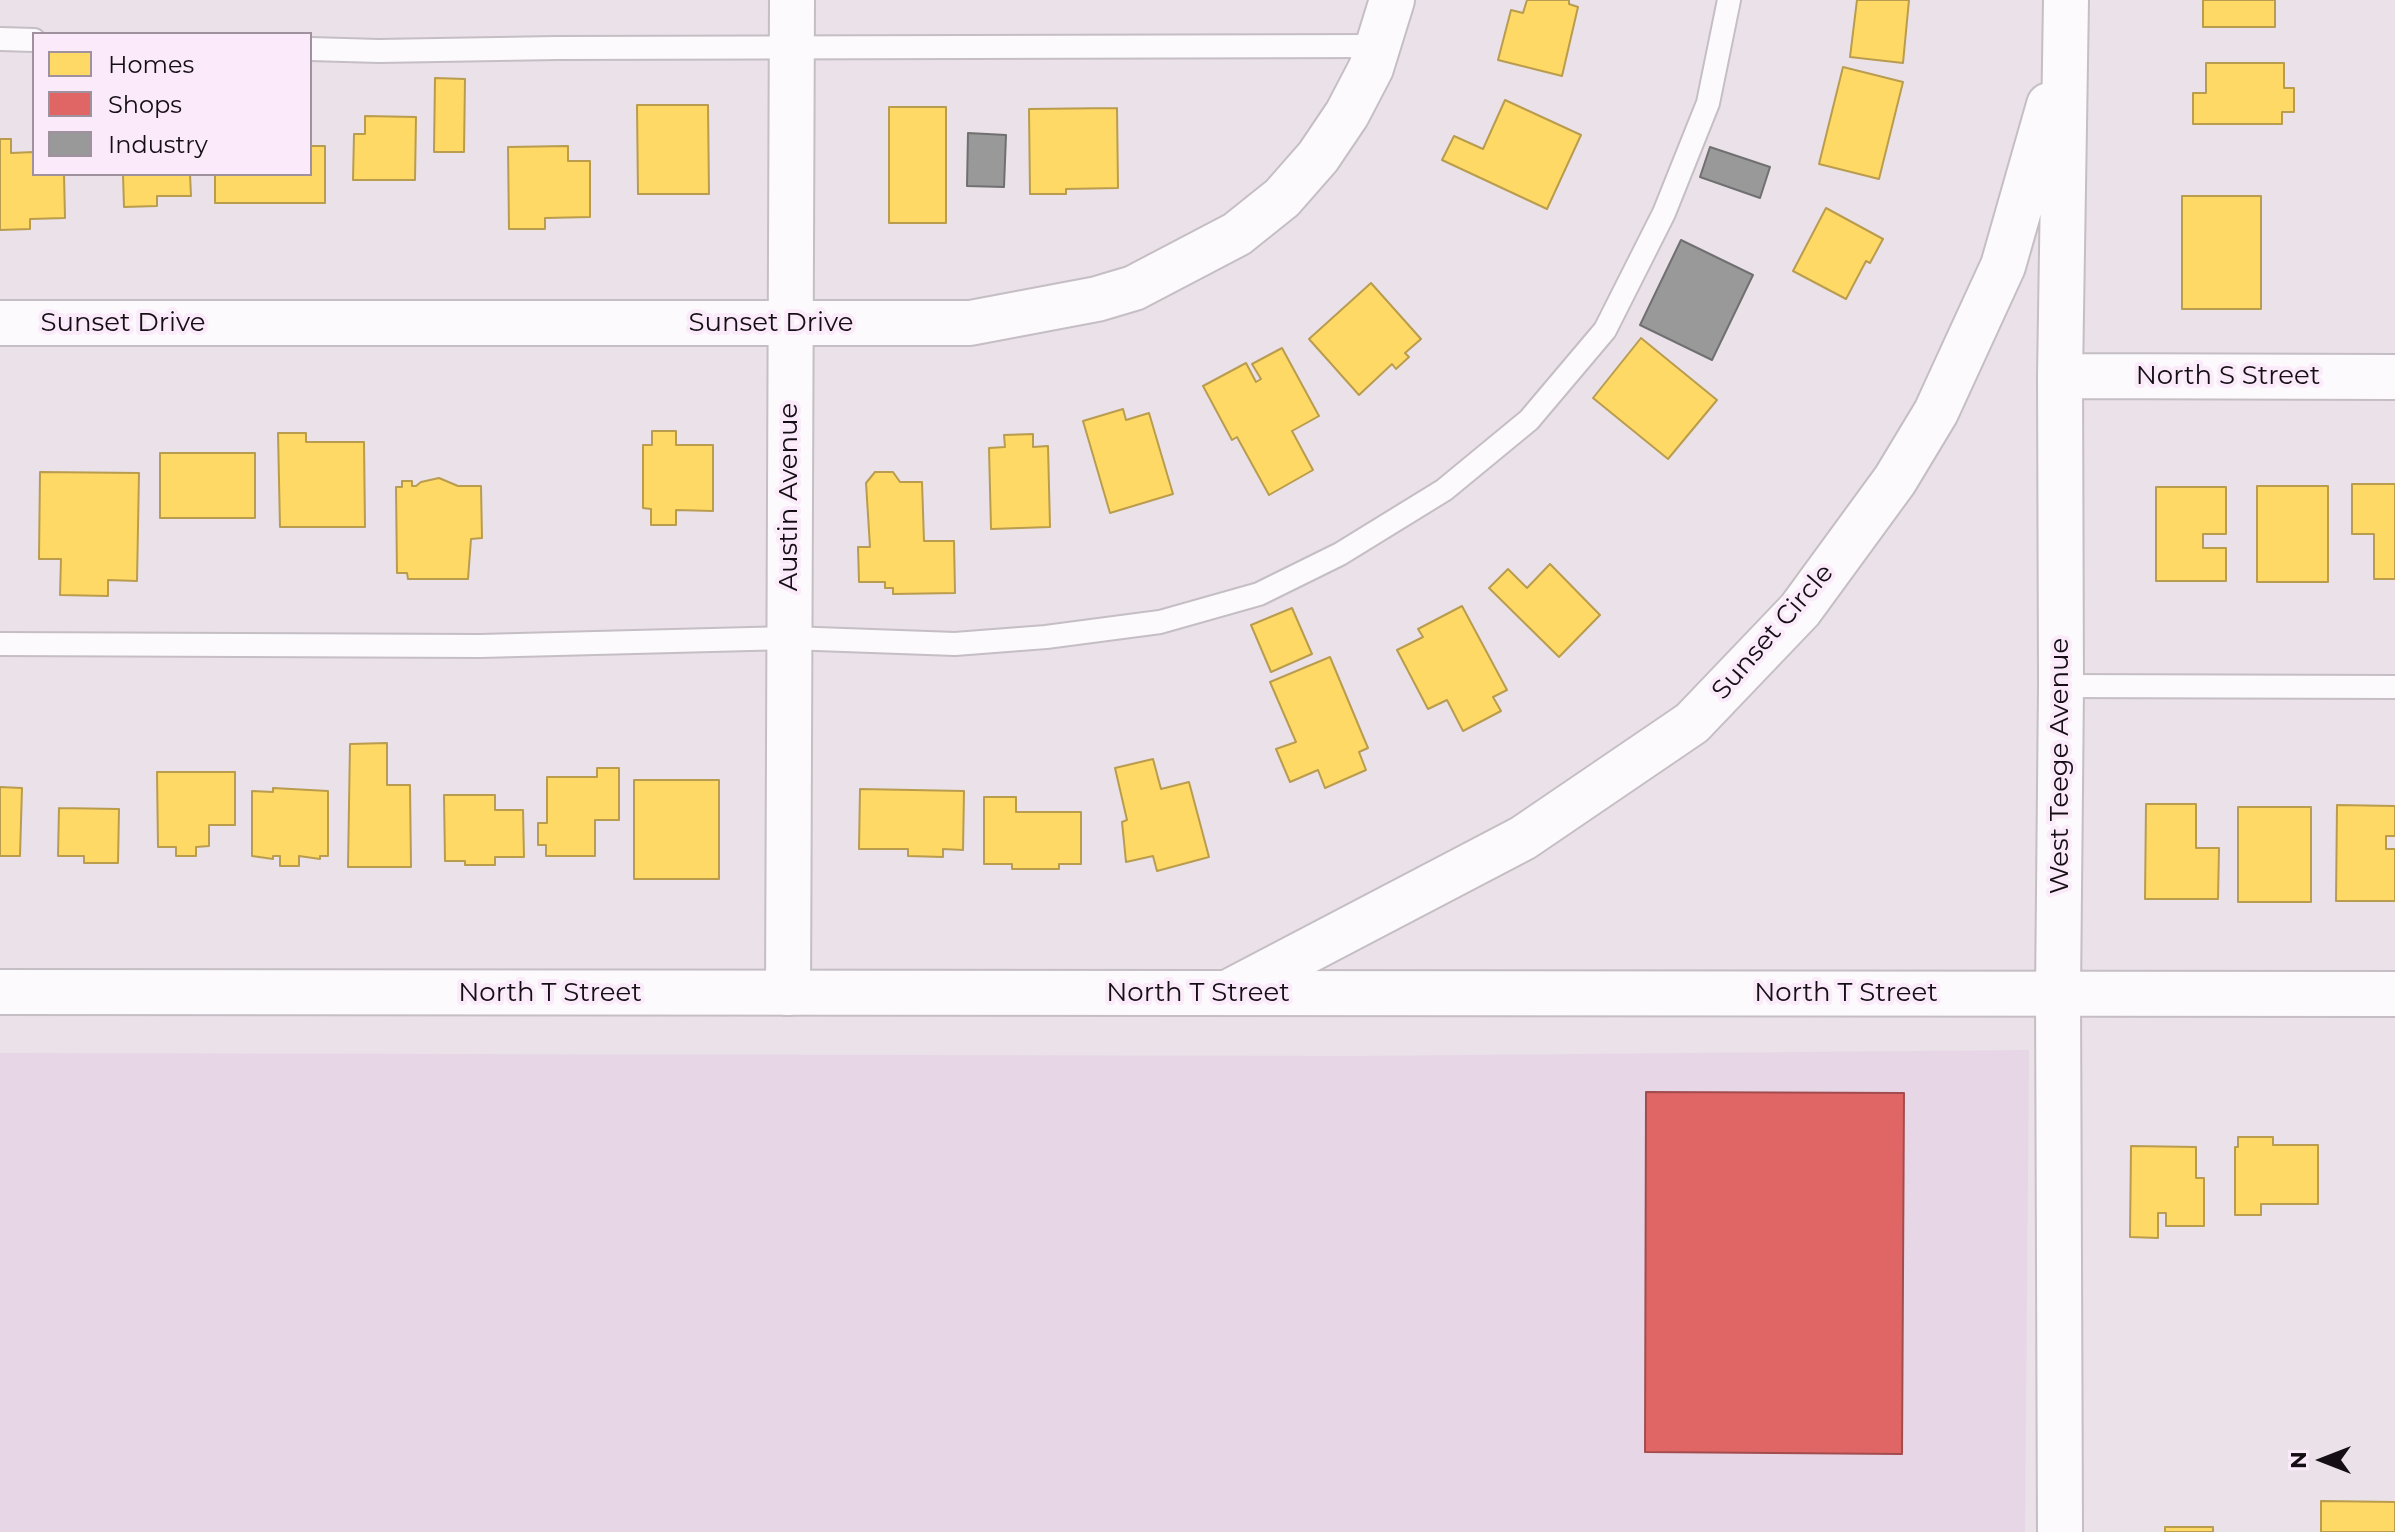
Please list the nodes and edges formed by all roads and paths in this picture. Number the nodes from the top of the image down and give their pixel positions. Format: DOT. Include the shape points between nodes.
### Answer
graph roads {
  1 [pos="792,0"];
  2 [pos="1392,0"];
  3 [pos="1729,0"];
  4 [pos="2066,0"];
  5 [pos="0,39"];
  6 [pos="32,40"];
  7 [pos="1379,46"];
  8 [pos="792,48"];
  9 [pos="312,49"];
  10 [pos="2065,49"];
  11 [pos="0,323"];
  12 [pos="789,323"];
  13 [pos="2060,376"];
  14 [pos="2395,377"];
  15 [pos="789,638"];
  16 [pos="0,644"];
  17 [pos="2061,686"];
  18 [pos="2395,687"];
  19 [pos="0,992"];
  20 [pos="788,993"];
  21 [pos="1227,993"];
  22 [pos="2058,993"];
  23 [pos="2395,994"];
  24 [pos="2060,1532"];
  1 -- 8 [label="street, Austin Avenue"];
  2 -- 7 [label="street, Sunset Drive"];
  3 -- 15 [label="lane" via="1708,103 1664,213 1605,330 1529,420 1444,490 1340,554 1259,594 1160,622 955,644"];
  4 -- 10 [label="street, West Teege Avenue"];
  5 -- 6 [label="lane"];
  7 -- 8 [label="lane"];
  7 -- 12 [label="street, Sunset Drive" via="1347,114 1282,198 1237,234 1134,288 970,323"];
  8 -- 9 [label="lane"];
  8 -- 12 [label="street, Austin Avenue"];
  10 -- 13 [label="street, West Teege Avenue"];
  10 -- 21 [label="street, Sunset Circle" via="2003,266 1936,412 1895,480 1800,610 1692,723 1523,838"];
  11 -- 12 [label="street, Sunset Drive"];
  12 -- 15 [label="street, Austin Avenue"];
  13 -- 14 [label="street, North S Street"];
  13 -- 17 [label="street, West Teege Avenue"];
  15 -- 16 [label="lane" via="480,646"];
  15 -- 20 [label="street, Austin Avenue"];
  17 -- 18 [label="lane"];
  17 -- 22 [label="street, West Teege Avenue"];
  19 -- 20 [label="street, North T Street"];
  20 -- 21 [label="street, North T Street"];
  21 -- 22 [label="street, North T Street"];
  22 -- 23 [label="street, North T Street"];
  22 -- 24 [label="street, West Teege Avenue"];
}
